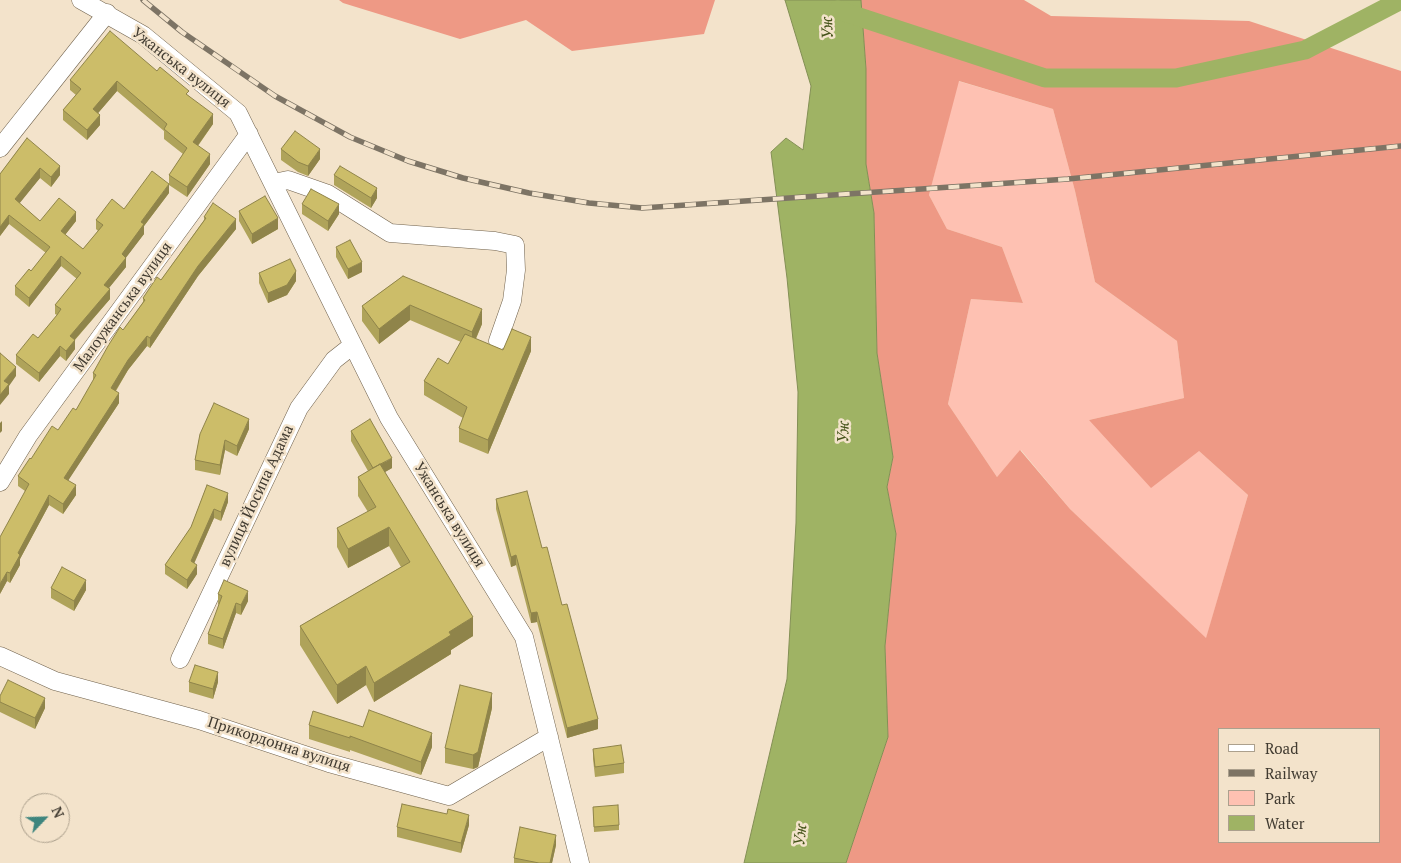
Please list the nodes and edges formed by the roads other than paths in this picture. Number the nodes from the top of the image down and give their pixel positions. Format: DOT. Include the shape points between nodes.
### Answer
graph roads {
  1 [pos="81,0"];
  2 [pos="107,14"];
  3 [pos="250,134"];
  4 [pos="0,148"];
  5 [pos="274,184"];
  6 [pos="498,341"];
  7 [pos="354,346"];
  8 [pos="0,482"];
  9 [pos="0,656"];
  10 [pos="180,659"];
  11 [pos="549,737"];
  12 [pos="580,863"];
  1 -- 2 [label="street, Ужанська вулиця"];
  2 -- 3 [label="street, Ужанська вулиця" via="143,35 238,113"];
  2 -- 4 [label="street"];
  3 -- 5 [label="street, Ужанська вулиця"];
  3 -- 8 [label="street, Малоужанська вулиця" via="28,436"];
  5 -- 6 [label="street" via="288,180 328,194 390,233 514,245 516,270 512,301"];
  5 -- 7 [label="street, Ужанська вулиця"];
  7 -- 10 [label="street, вулиця Йосипа Адама" via="334,360 299,408"];
  7 -- 11 [label="street, Ужанська вулиця" via="389,418 524,637"];
  9 -- 11 [label="street, Прикордонна вулиця" via="55,680 449,796"];
  11 -- 12 [label="street, Ужанська вулиця"];
}
